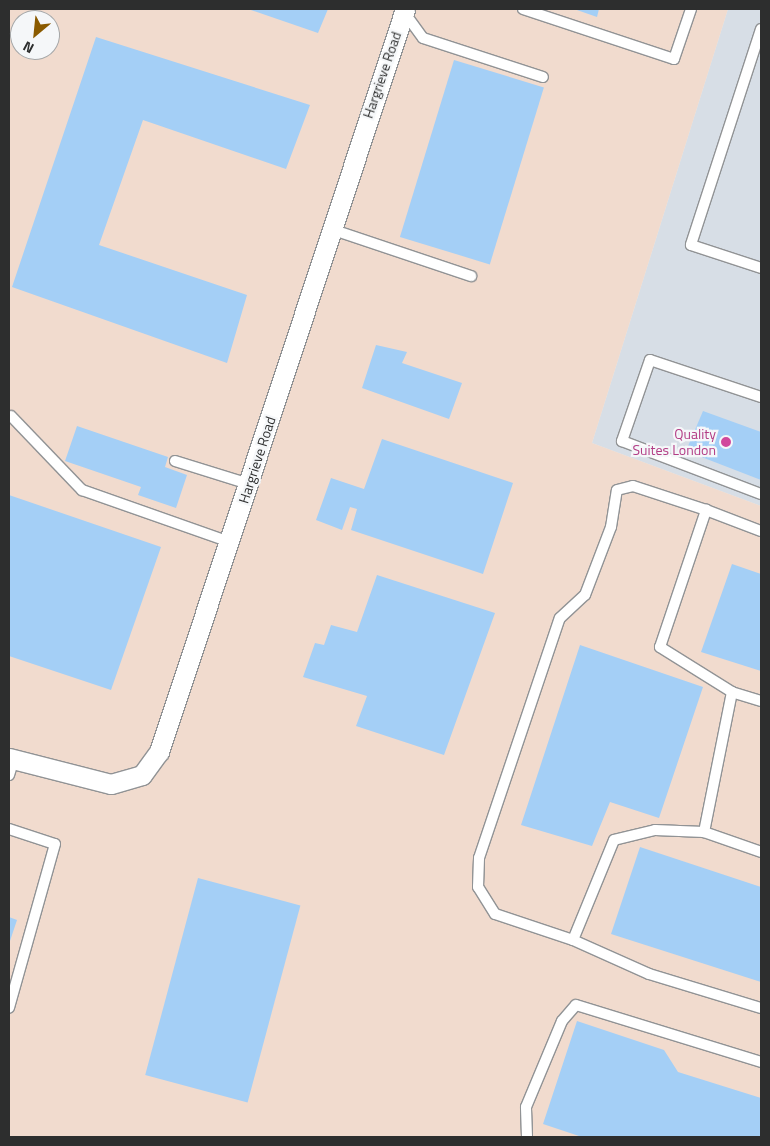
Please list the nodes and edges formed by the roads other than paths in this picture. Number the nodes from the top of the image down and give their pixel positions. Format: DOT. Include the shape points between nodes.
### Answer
graph roads {
  1 [pos="524,9"];
  2 [pos="691,9"];
  3 [pos="405,10"];
  4 [pos="761,29"];
  5 [pos="543,77"];
  6 [pos="331,229"];
  7 [pos="761,268"];
  8 [pos="471,276"];
  9 [pos="761,397"];
  10 [pos="10,416"];
  11 [pos="175,461"];
  12 [pos="249,484"];
  13 [pos="761,494"];
  14 [pos="706,510"];
  15 [pos="761,531"];
  16 [pos="230,542"];
  17 [pos="732,692"];
  18 [pos="761,701"];
  19 [pos="11,764"];
  20 [pos="9,830"];
  21 [pos="704,832"];
  22 [pos="761,852"];
  23 [pos="573,940"];
  24 [pos="9,1008"];
  25 [pos="761,1008"];
  26 [pos="761,1062"];
  27 [pos="527,1137"];
  1 -- 2 [label="lane" via="674,59"];
  3 -- 5 [label="lane" via="414,30 428,40"];
  3 -- 6 [label="street, Hargrieve Road"];
  4 -- 7 [label="lane" via="691,245"];
  6 -- 8 [label="lane"];
  6 -- 12 [label="street, Hargrieve Road"];
  9 -- 13 [label="lane" via="650,360 622,441"];
  10 -- 16 [label="lane" via="82,490"];
  11 -- 12 [label="lane"];
  12 -- 16 [label="street, Hargrieve Road"];
  14 -- 15 [label="lane"];
  14 -- 17 [label="lane" via="660,647"];
  14 -- 23 [label="lane" via="632,486 617,490 611,526 585,595 560,618 479,858 478,887 495,914"];
  16 -- 19 [label="street, Hargrieve Road" via="177,707 159,752 142,775 111,784"];
  17 -- 18 [label="lane"];
  17 -- 21 [label="lane"];
  20 -- 24 [label="lane" via="55,844"];
  21 -- 22 [label="lane"];
  21 -- 23 [label="lane" via="655,830 614,840"];
  23 -- 25 [label="lane" via="648,974"];
  26 -- 27 [label="lane" via="576,1004 562,1021 526,1107"];
}
